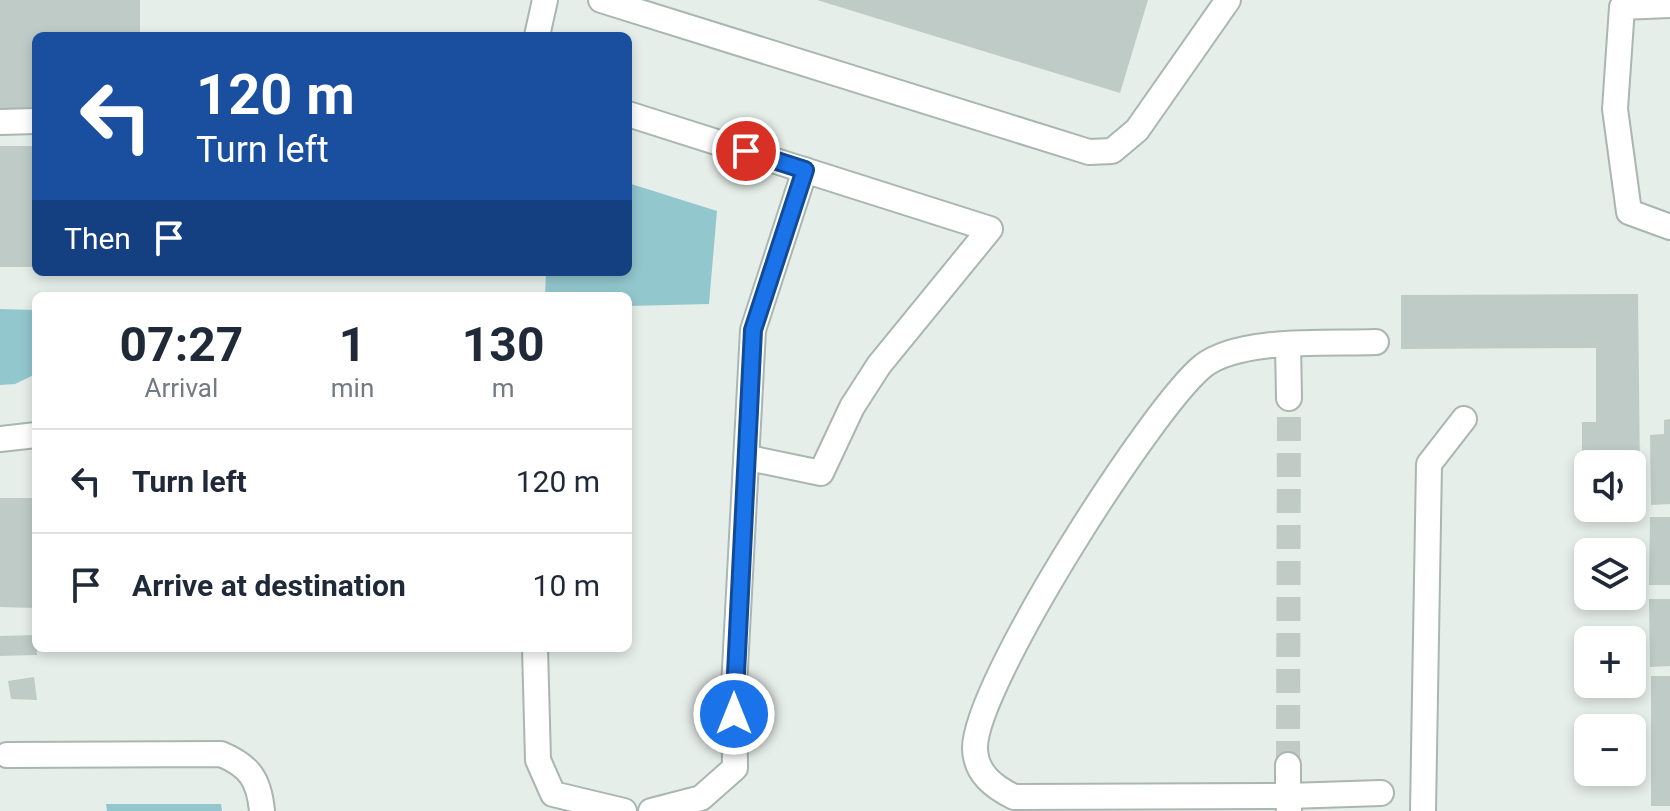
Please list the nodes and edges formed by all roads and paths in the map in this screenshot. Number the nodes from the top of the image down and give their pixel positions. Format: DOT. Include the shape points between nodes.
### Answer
graph roads {
  1 [pos="545,0"];
  2 [pos="601,0"];
  3 [pos="1228,0"];
  4 [pos="1670,5"];
  5 [pos="538,32"];
  6 [pos="632,115"];
  7 [pos="32,121"];
  8 [pos="0,122"];
  9 [pos="805,170"];
  10 [pos="1670,227"];
  11 [pos="1376,342"];
  12 [pos="1288,345"];
  13 [pos="1289,398"];
  14 [pos="1464,419"];
  15 [pos="32,435"];
  16 [pos="0,439"];
  17 [pos="749,458"];
  18 [pos="535,652"];
  19 [pos="7,755"];
  20 [pos="1288,765"];
  21 [pos="1381,793"];
  22 [pos="1289,804"];
  23 [pos="262,811"];
  24 [pos="624,811"];
  25 [pos="651,811"];
  26 [pos="1423,811"];
  1 -- 5 [label="street"];
  2 -- 3 [label="street" via="1089,152 1112,151 1137,130"];
  4 -- 10 [label="street" via="1622,7 1615,109 1629,212"];
  6 -- 9 [label="street"];
  7 -- 8 [label="street"];
  9 -- 17 [label="street" via="753,330"];
  9 -- 17 [label="street" via="990,229 879,365 821,473"];
  11 -- 12 [label="street"];
  12 -- 13 [label="street"];
  12 -- 22 [label="street" via="1240,350 1204,365 1156,419 1086,521 1029,619 983,715 975,747 979,768 994,788 1014,797"];
  14 -- 26 [label="street" via="1429,464"];
  15 -- 16 [label="street"];
  17 -- 25 [label="street" via="734,687 735,768 701,798"];
  18 -- 24 [label="street" via="538,760 553,794"];
  19 -- 23 [label="street" via="221,754 243,763 258,782"];
  20 -- 22 [label="street"];
  21 -- 22 [label="street"];
}
